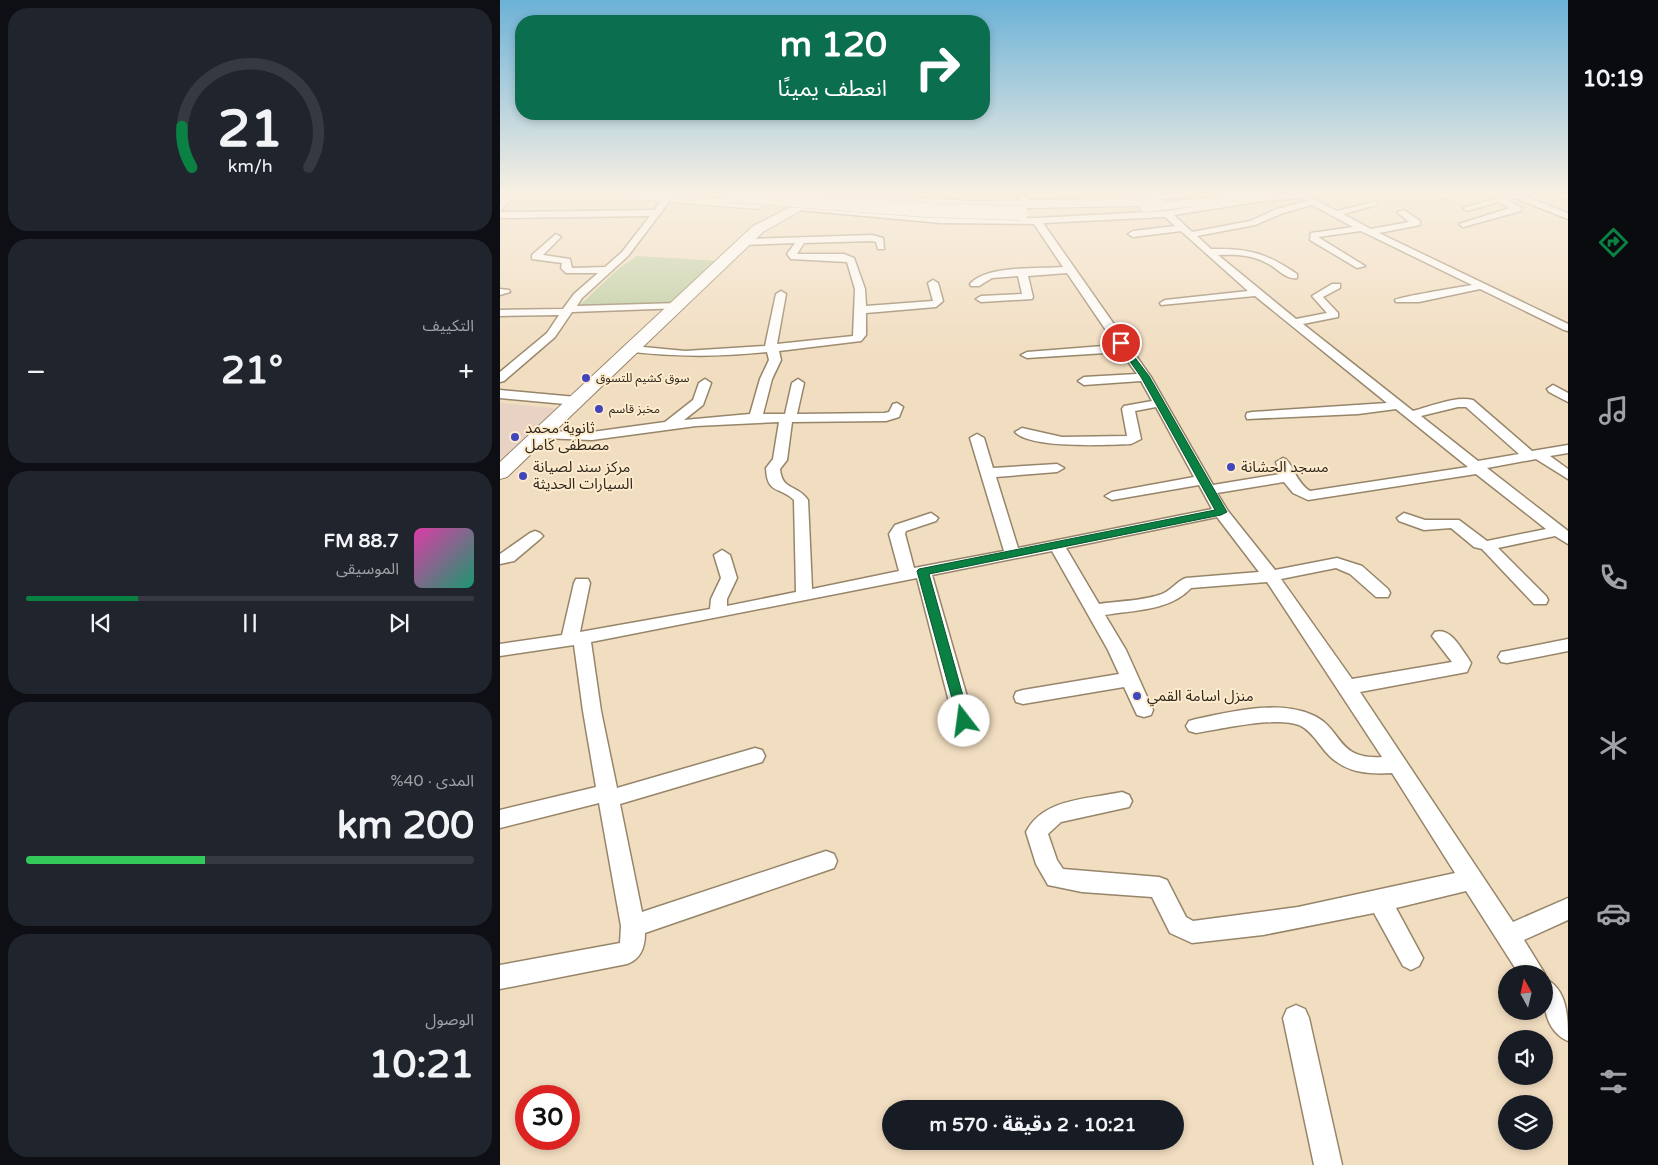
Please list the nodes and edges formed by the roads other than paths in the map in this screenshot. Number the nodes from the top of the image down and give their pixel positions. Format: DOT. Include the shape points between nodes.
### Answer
graph roads {
  1 [pos="543,249"];
  2 [pos="628,249"];
  3 [pos="737,249"];
  4 [pos="795,249"];
  5 [pos="1056,249"];
  6 [pos="1206,249"];
  7 [pos="1332,249"];
  8 [pos="1406,249"];
  9 [pos="1209,252"];
  10 [pos="1360,266"];
  11 [pos="605,270"];
  12 [pos="1070,270"];
  13 [pos="1022,273"];
  14 [pos="1293,276"];
  15 [pos="933,282"];
  16 [pos="976,284"];
  17 [pos="1336,286"];
  18 [pos="1482,286"];
  19 [pos="1257,293"];
  20 [pos="781,294"];
  21 [pos="981,299"];
  22 [pos="1400,300"];
  23 [pos="1165,303"];
  24 [pos="679,306"];
  25 [pos="861,310"];
  26 [pos="567,311"];
  27 [pos="500,313"];
  28 [pos="1296,322"];
  29 [pos="1568,328"];
  30 [pos="1123,348"];
  31 [pos="633,349"];
  32 [pos="770,349"];
  33 [pos="1027,355"];
  34 [pos="518,364"];
  35 [pos="500,365"];
  36 [pos="1145,376"];
  37 [pos="500,378"];
  38 [pos="1084,381"];
  39 [pos="705,382"];
  40 [pos="798,383"];
  41 [pos="1553,389"];
  42 [pos="500,394"];
  43 [pos="1568,398"];
  44 [pos="576,401"];
  45 [pos="1159,403"];
  46 [pos="1398,404"];
  47 [pos="897,406"];
  48 [pos="1411,415"];
  49 [pos="1252,416"];
  50 [pos="756,418"];
  51 [pos="788,418"];
  52 [pos="668,425"];
  53 [pos="1022,432"];
  54 [pos="541,434"];
  55 [pos="977,438"];
  56 [pos="1568,449"];
  57 [pos="1534,455"];
  58 [pos="1283,462"];
  59 [pos="1058,468"];
  60 [pos="1477,468"];
  61 [pos="500,473"];
  62 [pos="988,473"];
  63 [pos="1568,475"];
  64 [pos="1286,477"];
  65 [pos="1204,485"];
  66 [pos="1112,496"];
  67 [pos="1221,512"];
  68 [pos="931,518"];
  69 [pos="1404,518"];
  70 [pos="1563,535"];
  71 [pos="534,536"];
  72 [pos="1057,546"];
  73 [pos="1488,546"];
  74 [pos="1012,553"];
  75 [pos="722,555"];
  76 [pos="500,559"];
  77 [pos="915,573"];
  78 [pos="1271,576"];
  79 [pos="582,583"];
  80 [pos="1382,593"];
  81 [pos="804,596"];
  82 [pos="1540,600"];
  83 [pos="1093,611"];
  84 [pos="718,613"];
  85 [pos="1442,636"];
  86 [pos="576,638"];
  87 [pos="1568,645"];
  88 [pos="500,650"];
  89 [pos="1507,657"];
  90 [pos="1130,679"];
  91 [pos="1347,688"];
  92 [pos="1022,697"];
  93 [pos="1144,710"];
  94 [pos="964,721"];
  95 [pos="1196,726"];
  96 [pos="754,756"];
  97 [pos="1398,764"];
  98 [pos="607,796"];
  99 [pos="1122,801"];
  100 [pos="500,819"];
  101 [pos="826,861"];
  102 [pos="1472,878"];
  103 [pos="1380,902"];
  104 [pos="1568,908"];
  105 [pos="633,926"];
  106 [pos="1509,936"];
  107 [pos="1411,958"];
  108 [pos="1527,965"];
  109 [pos="500,977"];
  110 [pos="1553,1004"];
  111 [pos="1296,1018"];
  112 [pos="1568,1028"];
  113 [pos="1328,1165"];
  1 -- 11 [label="street" via="535,257 567,262 566,268 570,270"];
  2 -- 11 [label="street"];
  3 -- 24 [label="highway"];
  4 -- 25 [label="street" via="794,257 844,257 851,260 860,289"];
  5 -- 12 [label="street"];
  6 -- 9 [label="street"];
  7 -- 10 [label="street"];
  8 -- 18 [label="street"];
  9 -- 14 [label="street" via="1241,250 1256,253 1272,260"];
  9 -- 19 [label="street"];
  11 -- 26 [label="street"];
  12 -- 13 [label="street"];
  12 -- 30 [label="street"];
  13 -- 16 [label="street" via="991,275"];
  13 -- 21 [label="street" via="1028,297"];
  15 -- 25 [label="street" via="936,304"];
  17 -- 28 [label="street" via="1317,296 1334,315"];
  18 -- 22 [label="street" via="1419,300"];
  18 -- 29 [label="street"];
  19 -- 23 [label="street"];
  19 -- 28 [label="street"];
  20 -- 32 [label="street"];
  24 -- 26 [label="street"];
  24 -- 31 [label="highway"];
  25 -- 32 [label="street" via="858,339"];
  26 -- 27 [label="street"];
  26 -- 34 [label="street" via="550,335"];
  28 -- 46 [label="street"];
  30 -- 33 [label="street"];
  30 -- 36 [label="street"];
  31 -- 32 [label="street" via="699,354"];
  31 -- 44 [label="highway"];
  32 -- 50 [label="street" via="775,360 766,379"];
  34 -- 35 [label="street"];
  34 -- 37 [label="street"];
  36 -- 38 [label="street"];
  36 -- 45 [label="street"];
  39 -- 52 [label="street" via="699,402"];
  40 -- 51 [label="street"];
  41 -- 43 [label="street"];
  42 -- 44 [label="street"];
  44 -- 54 [label="highway"];
  45 -- 53 [label="street" via="1128,408 1134,436 1131,440 1089,442 1038,438"];
  45 -- 65 [label="street" via="1174,424"];
  46 -- 48 [label="street"];
  46 -- 49 [label="street" via="1358,410"];
  47 -- 51 [label="street" via="894,414 886,417"];
  48 -- 57 [label="street" via="1469,403"];
  48 -- 60 [label="street"];
  50 -- 51 [label="street"];
  50 -- 52 [label="street"];
  51 -- 81 [label="street" via="780,460 773,468 772,479 777,486 797,494 802,500"];
  52 -- 54 [label="street" via="592,436"];
  54 -- 61 [label="highway"];
  55 -- 62 [label="street"];
  56 -- 57 [label="street"];
  57 -- 60 [label="street"];
  57 -- 63 [label="street"];
  58 -- 64 [label="street"];
  59 -- 62 [label="street"];
  60 -- 64 [label="street" via="1318,496 1300,492"];
  60 -- 70 [label="street"];
  62 -- 74 [label="street"];
  64 -- 65 [label="street"];
  65 -- 66 [label="street"];
  65 -- 67 [label="street"];
  67 -- 72 [label="street"];
  67 -- 78 [label="street"];
  68 -- 77 [label="street" via="900,528 897,534"];
  69 -- 73 [label="street" via="1424,525 1454,523 1479,544"];
  70 -- 73 [label="street"];
  71 -- 76 [label="street" via="508,557"];
  72 -- 74 [label="street"];
  72 -- 83 [label="street"];
  73 -- 82 [label="street"];
  74 -- 77 [label="street"];
  75 -- 84 [label="street" via="728,578 719,599"];
  77 -- 81 [label="street"];
  77 -- 94 [label="street"];
  78 -- 80 [label="street" via="1340,563 1356,570"];
  78 -- 83 [label="street" via="1186,583 1164,600"];
  78 -- 91 [label="street"];
  79 -- 86 [label="street"];
  81 -- 84 [label="street"];
  83 -- 90 [label="street"];
  84 -- 86 [label="street"];
  85 -- 91 [label="street" via="1462,663 1461,667"];
  86 -- 88 [label="street"];
  86 -- 98 [label="street"];
  87 -- 89 [label="street"];
  90 -- 92 [label="street"];
  90 -- 93 [label="street"];
  91 -- 97 [label="street"];
  95 -- 97 [label="street" via="1235,719 1303,718 1318,728 1345,759 1366,766"];
  96 -- 98 [label="street"];
  97 -- 102 [label="street"];
  98 -- 100 [label="street"];
  98 -- 105 [label="street"];
  99 -- 103 [label="street" via="1055,814 1037,832 1046,864 1056,878 1082,883 1159,887 1178,925 1192,932 1288,920"];
  101 -- 105 [label="street"];
  102 -- 103 [label="street"];
  102 -- 106 [label="street"];
  103 -- 107 [label="street"];
  104 -- 106 [label="street"];
  105 -- 109 [label="street" via="633,944 627,953"];
  106 -- 108 [label="street"];
  110 -- 112 [label="street"];
  111 -- 113 [label="street"];
}
